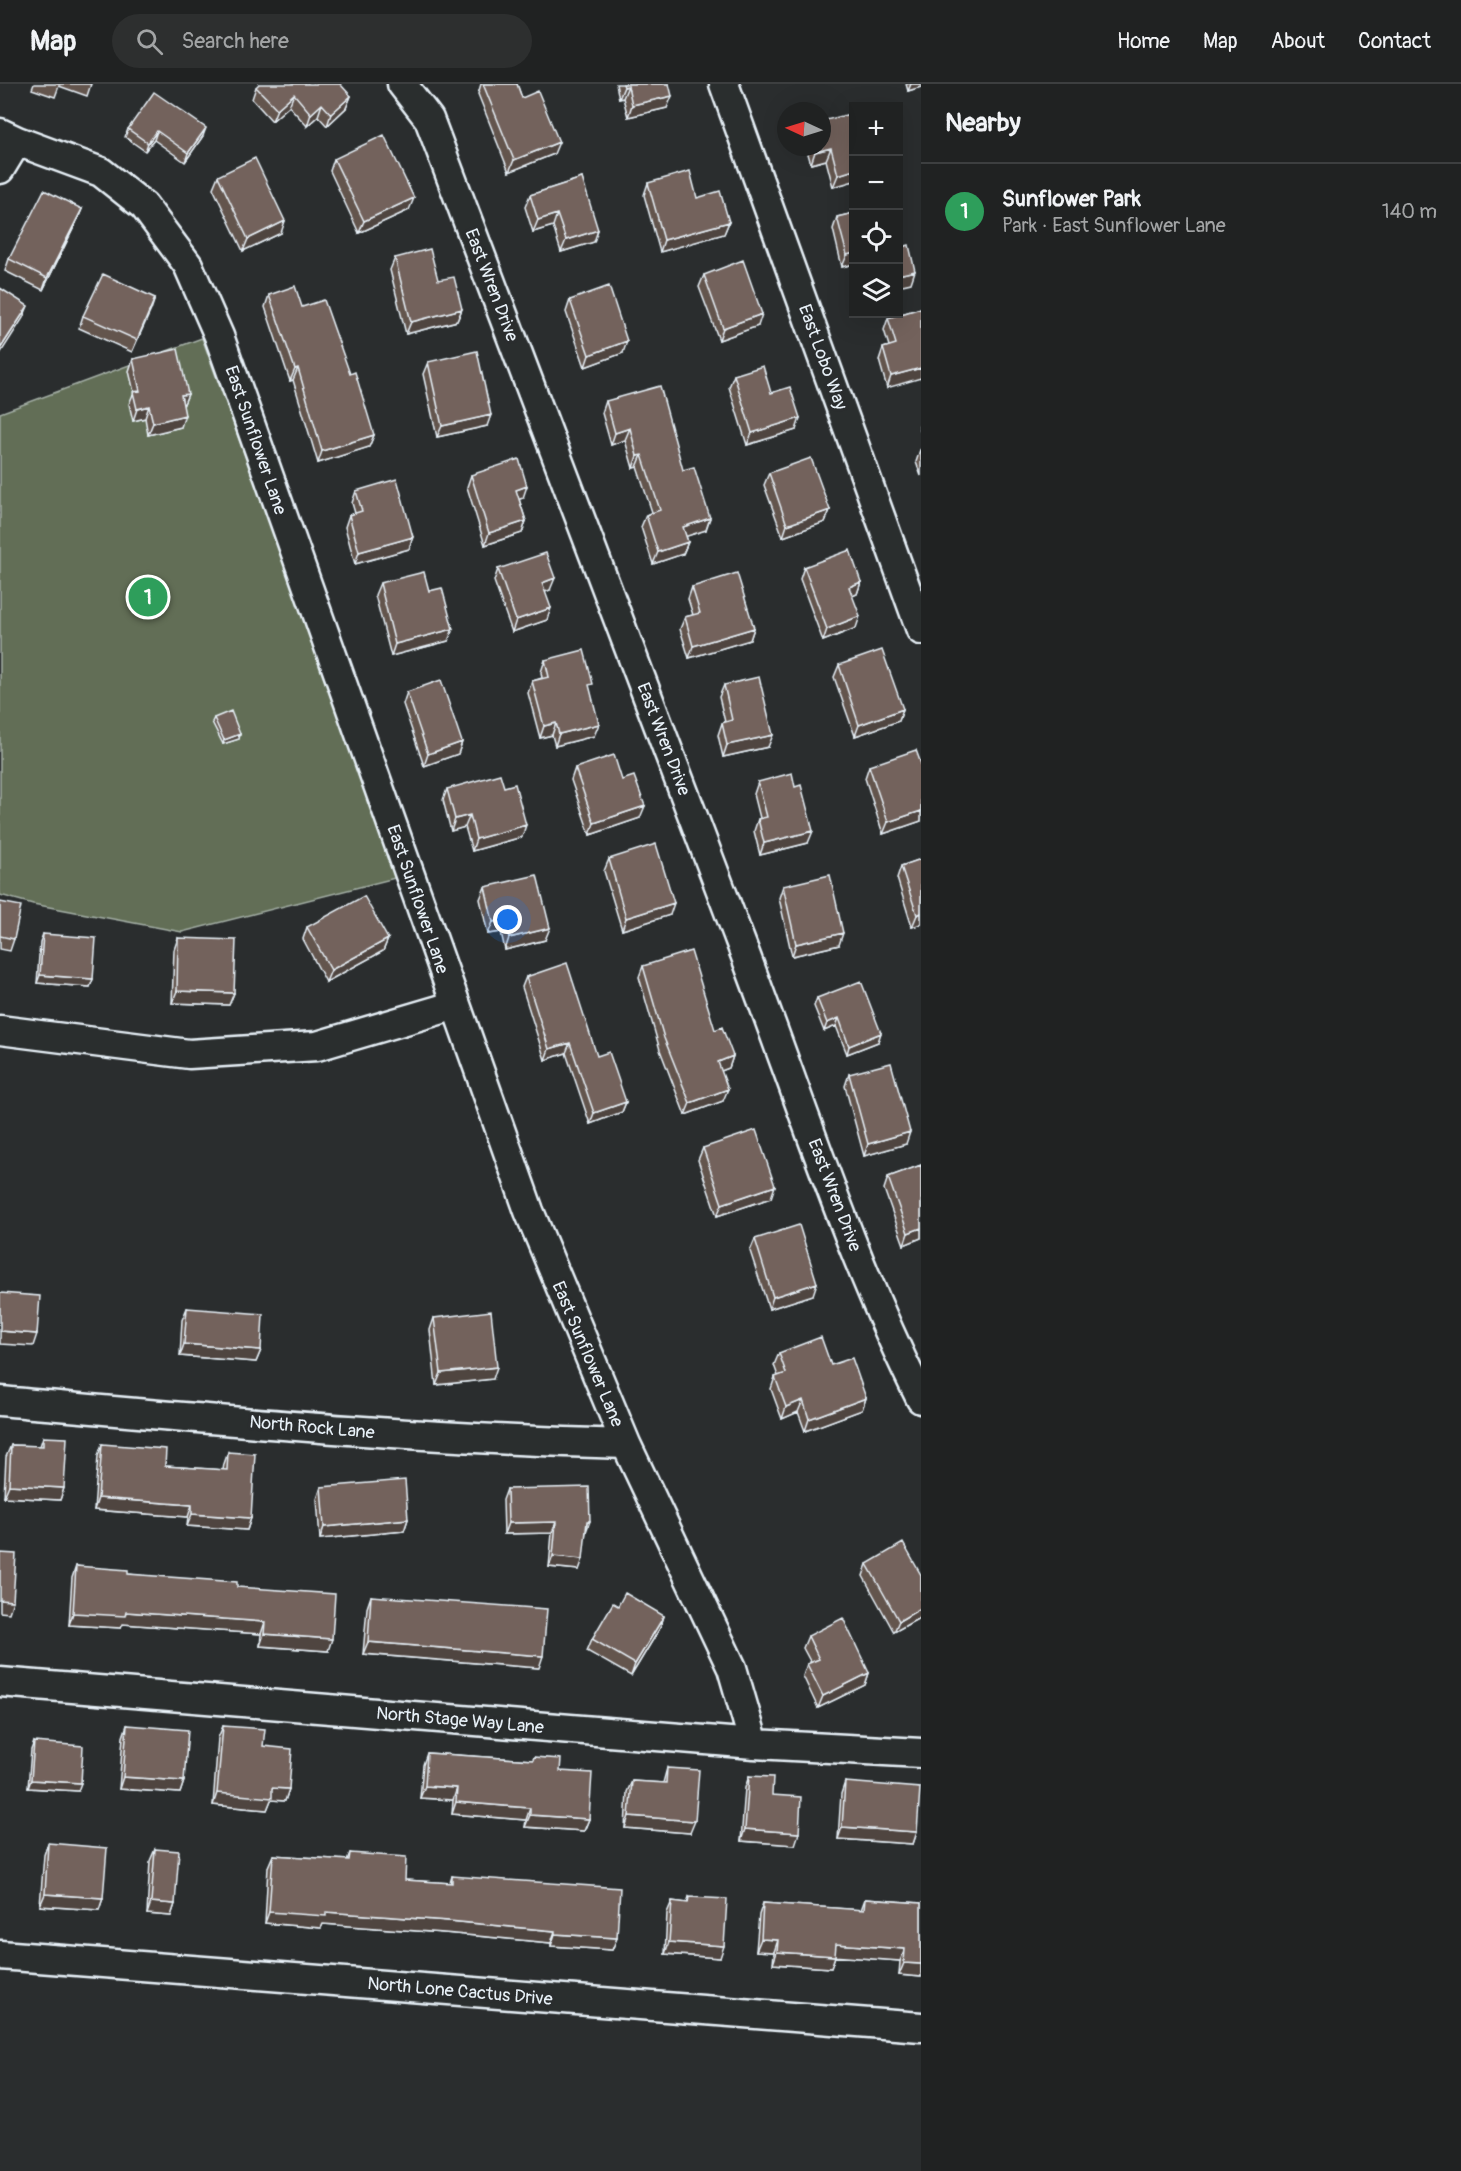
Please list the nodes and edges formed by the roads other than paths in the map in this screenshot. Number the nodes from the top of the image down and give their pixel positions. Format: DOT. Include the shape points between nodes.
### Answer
graph roads {
  1 [pos="402,84"];
  2 [pos="724,84"];
  3 [pos="8,137"];
  4 [pos="0,169"];
  5 [pos="921,630"];
  6 [pos="456,1005"];
  7 [pos="0,1030"];
  8 [pos="921,1399"];
  9 [pos="0,1401"];
  10 [pos="626,1444"];
  11 [pos="0,1682"];
  12 [pos="754,1744"];
  13 [pos="921,1754"];
  14 [pos="0,1955"];
  15 [pos="921,2027"];
  1 -- 8 [label="street, East Wren Drive" via="429,119 828,1183"];
  2 -- 5 [label="street, East Lobo Way"];
  3 -- 4 [label="street"];
  3 -- 6 [label="street, East Sunflower Lane" via="101,172 144,206 188,265 219,336"];
  6 -- 7 [label="street" via="317,1046 189,1054"];
  6 -- 10 [label="street, East Sunflower Lane" via="528,1211"];
  9 -- 10 [label="street, North Rock Lane" via="380,1433"];
  10 -- 12 [label="street, East Sunflower Lane" via="732,1668"];
  11 -- 12 [label="street, North Stage Way Lane"];
  12 -- 13 [label="street, North Stage Way Lane"];
  14 -- 15 [label="street, North Lone Cactus Drive"];
}
